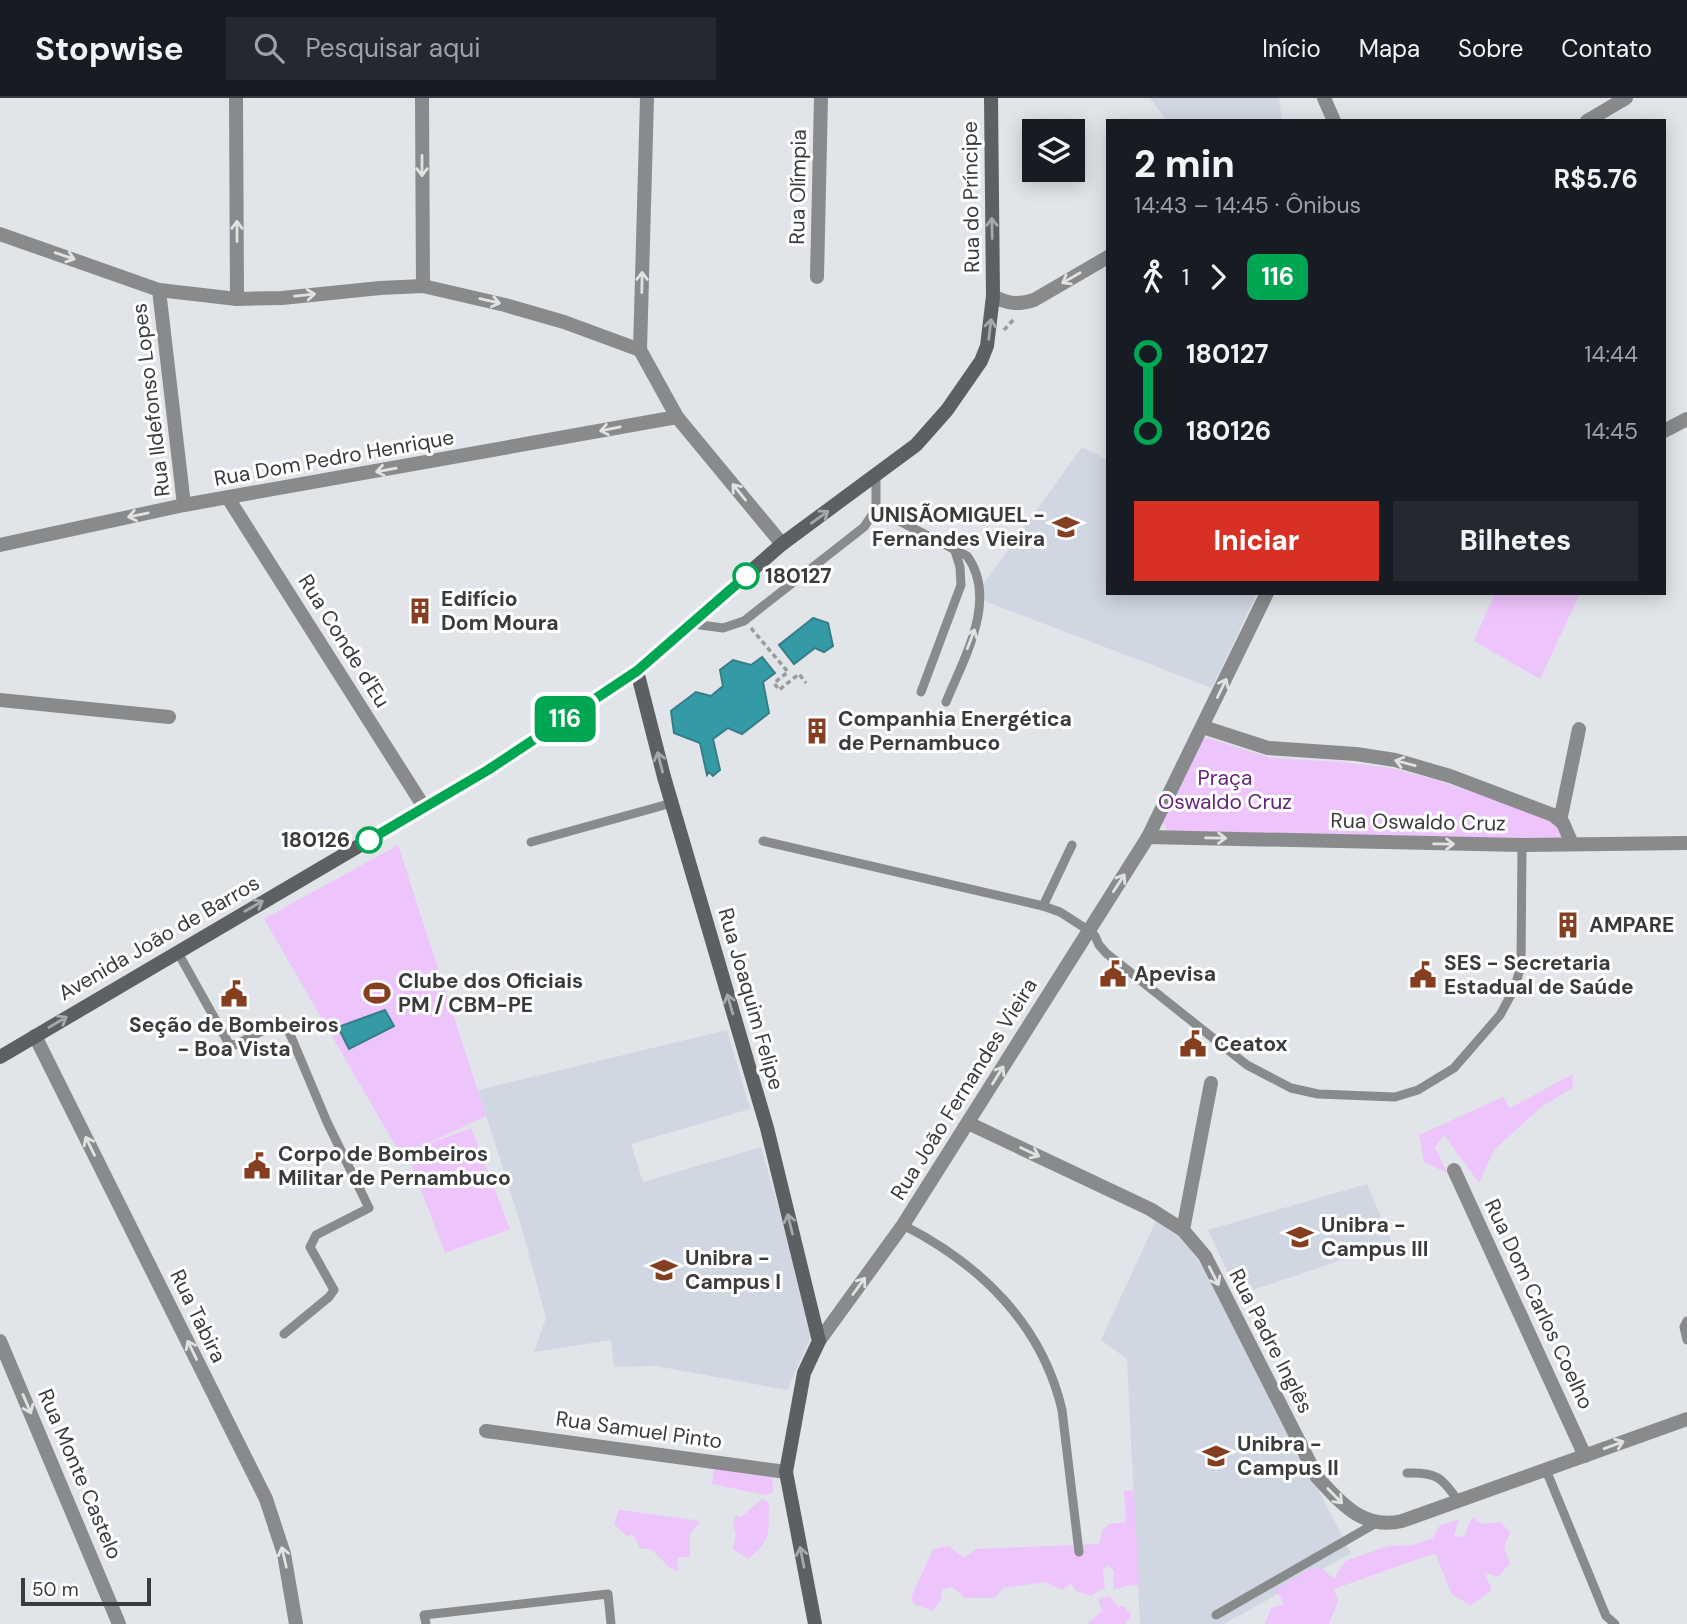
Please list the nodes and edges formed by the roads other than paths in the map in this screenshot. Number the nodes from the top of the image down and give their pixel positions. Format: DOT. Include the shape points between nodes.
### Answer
graph roads {
  1 [pos="236,98"];
  2 [pos="422,98"];
  3 [pos="647,98"];
  4 [pos="821,98"];
  5 [pos="991,98"];
  6 [pos="1324,98"];
  7 [pos="1626,98"];
  8 [pos="1333,119"];
  9 [pos="1590,119"];
  10 [pos="0,234"];
  11 [pos="1106,258"];
  12 [pos="817,277"];
  13 [pos="423,286"];
  14 [pos="159,290"];
  15 [pos="993,296"];
  16 [pos="237,299"];
  17 [pos="640,350"];
  18 [pos="677,417"];
  19 [pos="1687,419"];
  20 [pos="1666,430"];
  21 [pos="876,477"];
  22 [pos="228,498"];
  23 [pos="184,505"];
  24 [pos="876,509"];
  25 [pos="782,544"];
  26 [pos="0,545"];
  27 [pos="955,551"];
  28 [pos="1266,595"];
  29 [pos="693,624"];
  30 [pos="637,671"];
  31 [pos="921,692"];
  32 [pos="0,700"];
  33 [pos="946,702"];
  34 [pos="169,717"];
  35 [pos="1203,727"];
  36 [pos="1579,729"];
  37 [pos="672,803"];
  38 [pos="424,807"];
  39 [pos="1560,821"];
  40 [pos="1148,837"];
  41 [pos="764,841"];
  42 [pos="531,842"];
  43 [pos="1687,843"];
  44 [pos="1572,844"];
  45 [pos="1072,845"];
  46 [pos="1522,845"];
  47 [pos="1043,906"];
  48 [pos="1088,930"];
  49 [pos="177,951"];
  50 [pos="35,1035"];
  51 [pos="0,1057"];
  52 [pos="1211,1083"];
  53 [pos="968,1123"];
  54 [pos="1454,1170"];
  55 [pos="903,1225"];
  56 [pos="1183,1230"];
  57 [pos="1687,1321"];
  58 [pos="284,1334"];
  59 [pos="1687,1340"];
  60 [pos="0,1341"];
  61 [pos="819,1341"];
  62 [pos="1687,1419"];
  63 [pos="486,1431"];
  64 [pos="1585,1456"];
  65 [pos="1546,1470"];
  66 [pos="786,1472"];
  67 [pos="1407,1473"];
  68 [pos="1458,1501"];
  69 [pos="1376,1523"];
  70 [pos="1079,1552"];
  71 [pos="1216,1615"];
  72 [pos="119,1624"];
  73 [pos="296,1624"];
  74 [pos="426,1624"];
  75 [pos="611,1624"];
  76 [pos="815,1624"];
  77 [pos="1615,1624"];
  16 -- 1 [label="street, one-way"];
  2 -- 13 [label="street, one-way"];
  17 -- 3 [label="street, one-way"];
  4 -- 12 [label="street, Rua Olímpia"];
  15 -- 5 [label="main road, Rua do Príncipe, one-way"];
  6 -- 8 [label="street"];
  7 -- 9 [label="street"];
  10 -- 14 [label="street, one-way"];
  11 -- 15 [label="street, one-way" via="1034,300 1010,304"];
  16 -- 13 [label="street, one-way"];
  13 -- 17 [label="street, one-way" via="529,312"];
  14 -- 16 [label="street"];
  14 -- 23 [label="street, Rua Ildefonso Lopes"];
  21 -- 15 [label="main road, Avenida João de Barros, one-way" via="916,445 981,361"];
  17 -- 18 [label="street"];
  18 -- 22 [label="street, Rua Dom Pedro Henrique, one-way"];
  25 -- 18 [label="street, one-way"];
  19 -- 20 [label="street"];
  21 -- 24 [label="lane"];
  25 -- 21 [label="main road, Avenida João de Barros, one-way"];
  22 -- 23 [label="street, Rua Dom Pedro Henrique"];
  22 -- 38 [label="street, Rua Conde d'Eu"];
  23 -- 26 [label="street, Rua Dom Pedro Henrique, one-way"];
  24 -- 27 [label="lane"];
  24 -- 29 [label="lane" via="864,527 744,621 723,628"];
  25 -- 29 [label="main road, Avenida João de Barros"];
  27 -- 31 [label="lane" via="961,585"];
  33 -- 27 [label="lane, one-way" via="980,605 974,565"];
  35 -- 28 [label="street, Rua João Fernandes Vieira, one-way"];
  29 -- 30 [label="main road, Avenida João de Barros"];
  37 -- 30 [label="main road, Rua Joaquim Felipe, one-way"];
  30 -- 38 [label="main road, Avenida João de Barros"];
  32 -- 34 [label="street"];
  39 -- 35 [label="street, one-way" via="1450,776 1395,760 1268,748"];
  35 -- 40 [label="street, Rua João Fernandes Vieira"];
  36 -- 39 [label="street"];
  37 -- 42 [label="lane"];
  61 -- 37 [label="main road, Rua Joaquim Felipe, one-way" via="767,1128"];
  49 -- 38 [label="main road, Avenida João de Barros, one-way"];
  39 -- 44 [label="street"];
  40 -- 46 [label="street, Rua Oswaldo Cruz, one-way"];
  48 -- 40 [label="street, Rua João Fernandes Vieira, one-way"];
  41 -- 47 [label="lane"];
  43 -- 44 [label="street, Rua Oswaldo Cruz"];
  44 -- 46 [label="street, Rua Oswaldo Cruz"];
  45 -- 47 [label="lane"];
  46 -- 48 [label="lane" via="1521,965 1515,987 1500,1015 1454,1068 1418,1090 1395,1097 1318,1094 1267,1077 1106,953"];
  47 -- 48 [label="lane"];
  53 -- 48 [label="street, Rua João Fernandes Vieira, one-way"];
  50 -- 49 [label="main road, Avenida João de Barros, one-way"];
  49 -- 58 [label="lane" via="229,1044 274,1025 283,1026 290,1034 369,1208 316,1235 310,1247 334,1290"];
  50 -- 51 [label="main road, Avenida João de Barros"];
  73 -- 50 [label="street, Rua Tabira, one-way" via="284,1554 266,1499"];
  52 -- 56 [label="street"];
  53 -- 55 [label="street, Rua João Fernandes Vieira"];
  53 -- 56 [label="street, Rua Padre Inglês, one-way" via="1150,1209"];
  54 -- 64 [label="street, Rua Dom Carlos Coelho"];
  61 -- 55 [label="street, Rua João Fernandes Vieira, one-way"];
  55 -- 70 [label="lane" via="974,1269 1023,1321 1038,1347 1059,1394"];
  56 -- 69 [label="street, Rua Padre Inglês, one-way" via="1205,1256 1317,1477 1342,1503"];
  57 -- 59 [label="lane"];
  60 -- 72 [label="street, Rua Monte Castelo, one-way"];
  61 -- 66 [label="main road, Rua João Fernandes Vieira" via="804,1373"];
  64 -- 62 [label="street, one-way"];
  63 -- 66 [label="street, Rua Samuel Pinto"];
  64 -- 65 [label="street"];
  65 -- 68 [label="street"];
  65 -- 77 [label="lane" via="1606,1616"];
  76 -- 66 [label="main road, Rua João Fernandes Vieira, one-way"];
  67 -- 68 [label="lane" via="1428,1472 1445,1482"];
  68 -- 69 [label="street" via="1402,1521"];
  69 -- 71 [label="lane"];
  74 -- 75 [label="lane" via="424,1615 608,1594"];
}
